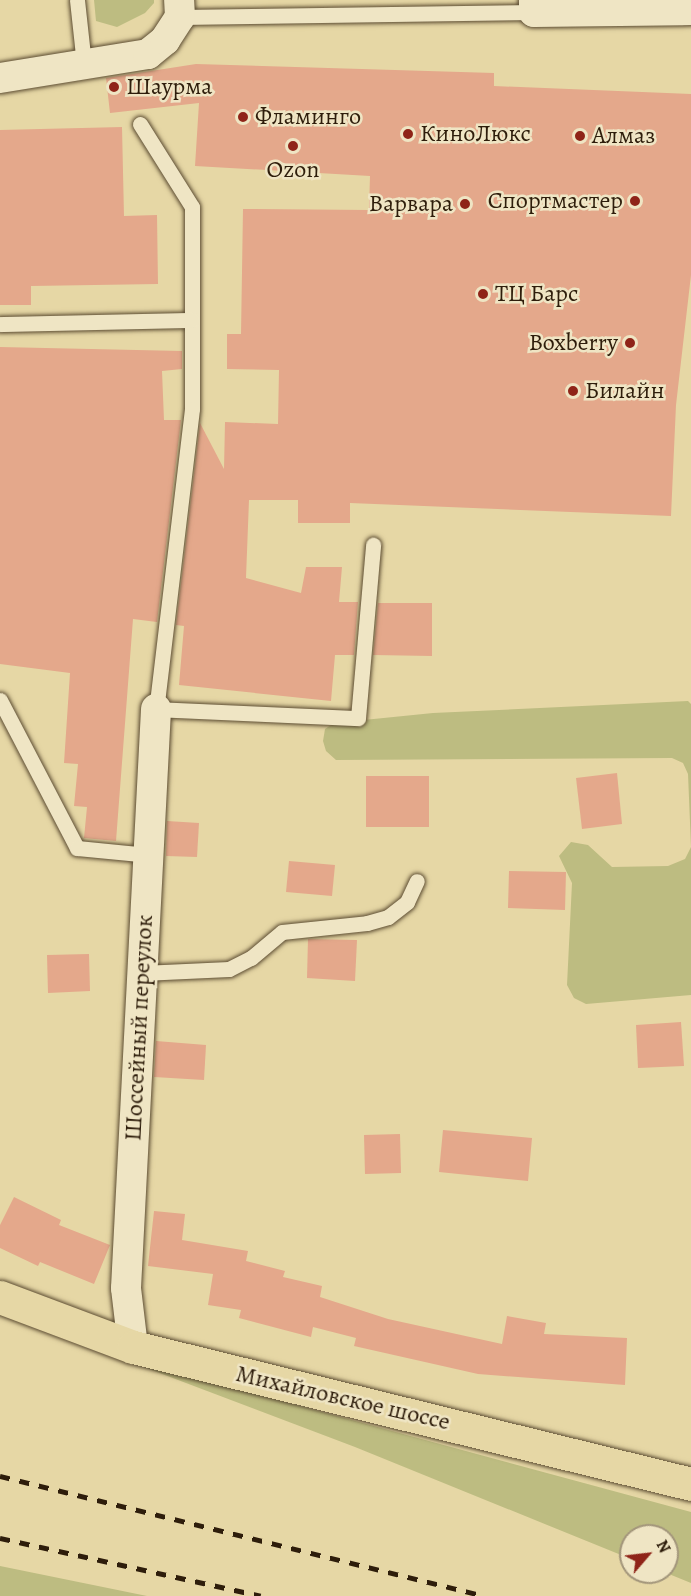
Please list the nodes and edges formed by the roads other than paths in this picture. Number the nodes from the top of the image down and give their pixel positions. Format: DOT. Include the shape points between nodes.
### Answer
graph roads {
  1 [pos="77,0"];
  2 [pos="534,6"];
  3 [pos="179,8"];
  4 [pos="691,10"];
  5 [pos="84,64"];
  6 [pos="0,78"];
  7 [pos="140,124"];
  8 [pos="192,320"];
  9 [pos="0,324"];
  10 [pos="373,545"];
  11 [pos="0,700"];
  12 [pos="156,709"];
  13 [pos="148,855"];
  14 [pos="417,881"];
  15 [pos="142,973"];
  16 [pos="0,1297"];
  17 [pos="133,1347"];
  18 [pos="691,1484"];
  1 -- 5 [label="lane"];
  2 -- 3 [label="lane"];
  2 -- 4 [label="street"];
  3 -- 5 [label="street" via="165,40 148,54"];
  5 -- 6 [label="street"];
  7 -- 8 [label="lane" via="192,207"];
  8 -- 9 [label="lane"];
  8 -- 12 [label="lane" via="192,409"];
  10 -- 12 [label="lane" via="358,718"];
  11 -- 13 [label="lane" via="77,848"];
  12 -- 13 [label="street, Шоссейный переулок"];
  13 -- 15 [label="street, Шоссейный переулок"];
  14 -- 15 [label="lane" via="407,902 388,917 282,932 251,958 229,969"];
  15 -- 17 [label="street, Шоссейный переулок" via="126,1288"];
  16 -- 17 [label="main road, Михайловское шоссе"];
  17 -- 18 [label="main road, Михайловское шоссе"];
}
